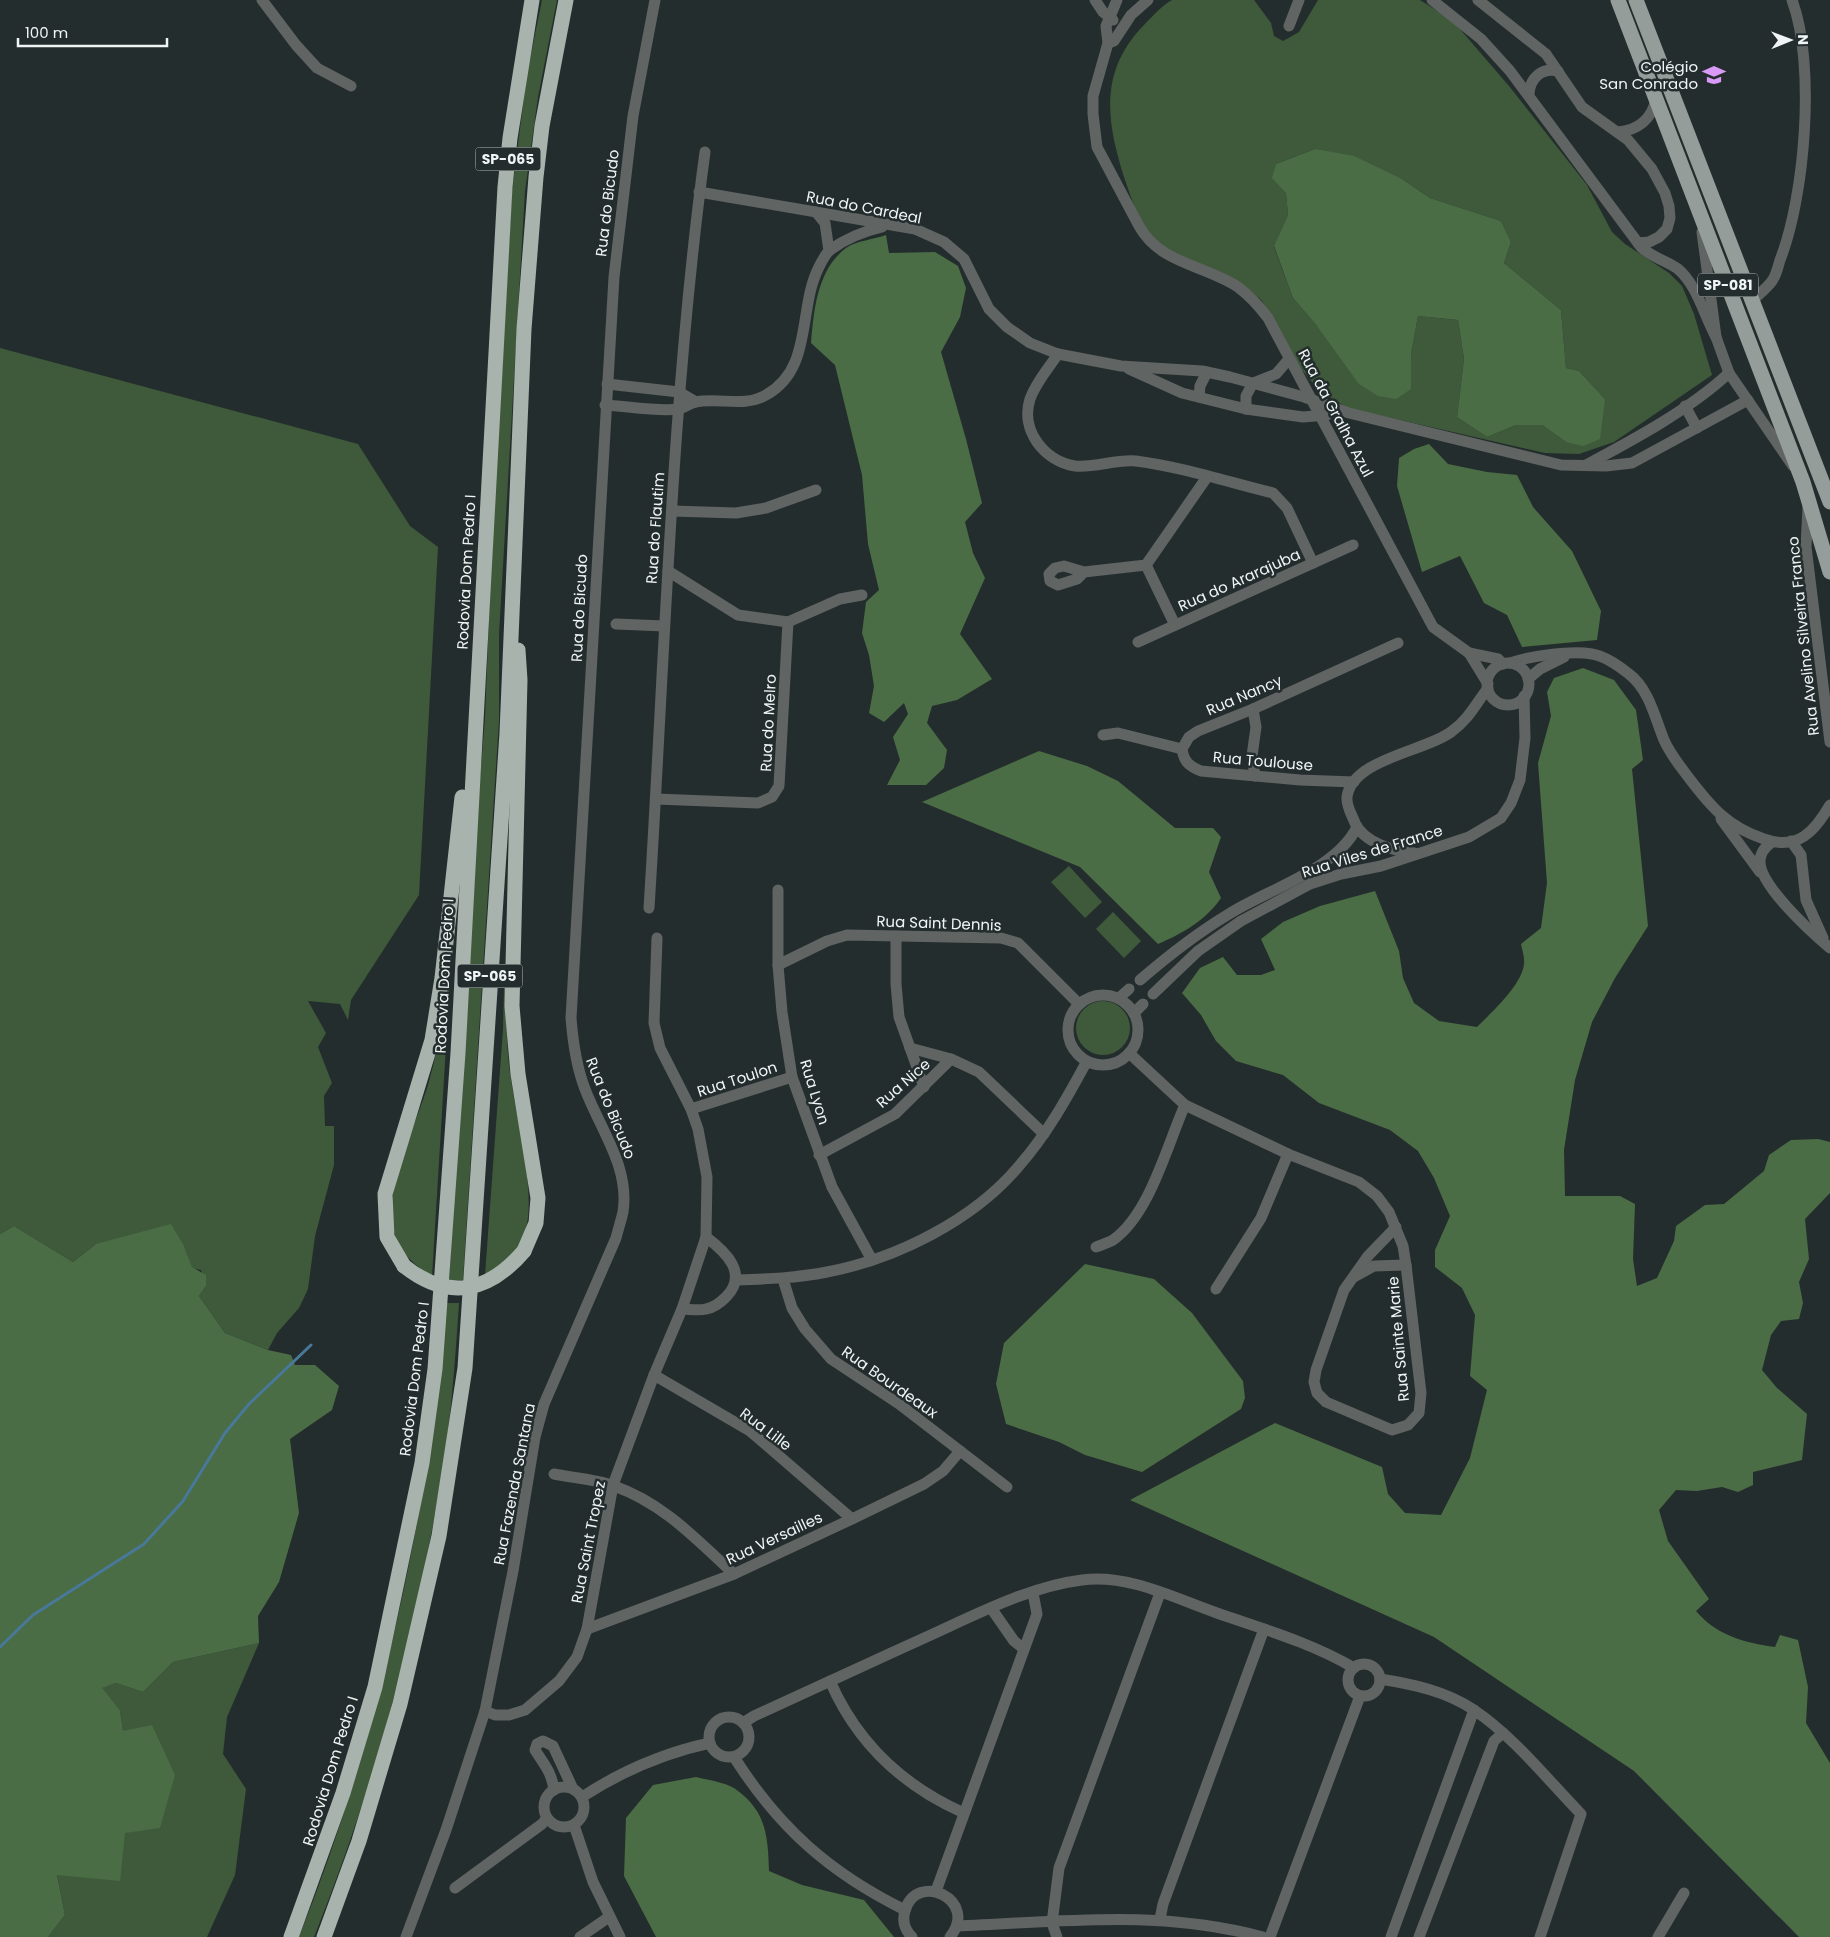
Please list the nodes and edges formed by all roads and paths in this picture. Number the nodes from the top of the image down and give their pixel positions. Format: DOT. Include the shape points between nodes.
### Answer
graph roads {
  1 [pos="262,0"];
  2 [pos="532,0"];
  3 [pos="566,0"];
  4 [pos="655,0"];
  5 [pos="1095,0"];
  6 [pos="1117,0"];
  7 [pos="1148,0"];
  8 [pos="1299,0"];
  9 [pos="1432,0"];
  10 [pos="1478,0"];
  11 [pos="1618,0"];
  12 [pos="1636,0"];
  13 [pos="1793,1"];
  14 [pos="1108,18"];
  15 [pos="1125,23"];
  16 [pos="1289,26"];
  17 [pos="1108,43"];
  18 [pos="1558,71"];
  19 [pos="351,86"];
  20 [pos="1529,94"];
  21 [pos="1656,99"];
  22 [pos="1618,132"];
  23 [pos="705,152"];
  24 [pos="699,192"];
  25 [pos="1698,206"];
  26 [pos="816,212"];
  27 [pos="886,226"];
  28 [pos="1638,243"];
  29 [pos="829,251"];
  30 [pos="1753,300"];
  31 [pos="1716,337"];
  32 [pos="1058,354"];
  33 [pos="1289,359"];
  34 [pos="1121,366"];
  35 [pos="1207,372"];
  36 [pos="1729,373"];
  37 [pos="1252,383"];
  38 [pos="607,384"];
  39 [pos="679,392"];
  40 [pos="1199,397"];
  41 [pos="1748,400"];
  42 [pos="1314,401"];
  43 [pos="696,402"];
  44 [pos="606,405"];
  45 [pos="1685,406"];
  46 [pos="1246,409"];
  47 [pos="678,410"];
  48 [pos="1349,414"];
  49 [pos="1321,416"];
  50 [pos="1697,428"];
  51 [pos="1586,465"];
  52 [pos="1207,477"];
  53 [pos="1806,489"];
  54 [pos="816,490"];
  55 [pos="1830,502"];
  56 [pos="672,511"];
  57 [pos="1353,545"];
  58 [pos="513,550"];
  59 [pos="1313,563"];
  60 [pos="1146,566"];
  61 [pos="668,572"];
  62 [pos="1084,572"];
  63 [pos="1830,572"];
  64 [pos="862,595"];
  65 [pos="788,622"];
  66 [pos="616,624"];
  67 [pos="1175,625"];
  68 [pos="664,626"];
  69 [pos="480,642"];
  70 [pos="1138,642"];
  71 [pos="1398,643"];
  72 [pos="1469,653"];
  73 [pos="1570,654"];
  74 [pos="1507,664"];
  75 [pos="1528,679"];
  76 [pos="1488,686"];
  77 [pos="1524,696"];
  78 [pos="1253,709"];
  79 [pos="1103,735"];
  80 [pos="1830,742"];
  81 [pos="1182,749"];
  82 [pos="1255,776"];
  83 [pos="1354,782"];
  84 [pos="656,799"];
  85 [pos="1830,805"];
  86 [pos="1715,811"];
  87 [pos="1357,827"];
  88 [pos="1792,841"];
  89 [pos="1772,842"];
  90 [pos="1417,854"];
  91 [pos="1765,879"];
  92 [pos="778,890"];
  93 [pos="649,908"];
  94 [pos="896,936"];
  95 [pos="657,938"];
  96 [pos="1828,946"];
  97 [pos="778,965"];
  98 [pos="1140,980"];
  99 [pos="1129,989"];
  100 [pos="1153,994"];
  101 [pos="1119,998"];
  102 [pos="1079,1004"];
  103 [pos="1143,1004"];
  104 [pos="1134,1013"];
  105 [pos="910,1048"];
  106 [pos="1129,1053"];
  107 [pos="951,1059"];
  108 [pos="1087,1061"];
  109 [pos="792,1077"];
  110 [pos="924,1087"];
  111 [pos="1184,1105"];
  112 [pos="691,1109"];
  113 [pos="1044,1134"];
  114 [pos="1288,1154"];
  115 [pos="819,1155"];
  116 [pos="623,1211"];
  117 [pos="1396,1227"];
  118 [pos="706,1237"];
  119 [pos="1096,1247"];
  120 [pos="872,1260"];
  121 [pos="1406,1265"];
  122 [pos="1352,1278"];
  123 [pos="783,1279"];
  124 [pos="736,1280"];
  125 [pos="1216,1289"];
  126 [pos="682,1309"];
  127 [pos="654,1375"];
  128 [pos="960,1451"];
  129 [pos="554,1474"];
  130 [pos="613,1485"];
  131 [pos="1007,1487"];
  132 [pos="852,1519"];
  133 [pos="734,1574"];
  134 [pos="1032,1593"];
  135 [pos="1160,1593"];
  136 [pos="991,1608"];
  137 [pos="586,1629"];
  138 [pos="1264,1629"];
  139 [pos="1024,1649"];
  140 [pos="1354,1668"];
  141 [pos="1380,1679"];
  142 [pos="830,1681"];
  143 [pos="1360,1696"];
  144 [pos="1474,1710"];
  145 [pos="485,1711"];
  146 [pos="743,1723"];
  147 [pos="1503,1734"];
  148 [pos="710,1743"];
  149 [pos="734,1757"];
  150 [pos="554,1790"];
  151 [pos="577,1793"];
  152 [pos="964,1813"];
  153 [pos="546,1818"];
  154 [pos="574,1825"];
  155 [pos="455,1888"];
  156 [pos="936,1892"];
  157 [pos="1684,1893"];
  158 [pos="905,1910"];
  159 [pos="609,1917"];
  160 [pos="1160,1919"];
  161 [pos="1052,1923"];
  162 [pos="957,1926"];
  163 [pos="291,1937"];
  164 [pos="324,1937"];
  165 [pos="406,1937"];
  166 [pos="580,1937"];
  167 [pos="620,1937"];
  168 [pos="912,1937"];
  169 [pos="950,1937"];
  170 [pos="1057,1937"];
  171 [pos="1263,1937"];
  172 [pos="1270,1937"];
  173 [pos="1391,1937"];
  174 [pos="1419,1937"];
  175 [pos="1540,1937"];
  176 [pos="1658,1937"];
  1 -- 19 [label="street" via="317,68"];
  2 -- 69 [label="highway, Rodovia Dom Pedro I / SP-065" via="505,187"];
  3 -- 58 [label="highway, SP-065" via="542,126 536,177 524,329"];
  4 -- 38 [label="street, Rua do Bicudo" via="624,184"];
  5 -- 14 [label="street"];
  6 -- 14 [label="street"];
  7 -- 15 [label="street"];
  8 -- 16 [label="street"];
  9 -- 20 [label="street" via="1481,39"];
  10 -- 18 [label="street" via="1538,46"];
  11 -- 21 [label="main road, SP-081"];
  12 -- 30 [label="main road, SP-081"];
  13 -- 30 [label="street" via="1800,28 1805,89 1796,194 1787,243 1772,281"];
  14 -- 15 [label="street"];
  14 -- 17 [label="street"];
  15 -- 17 [label="street" via="1114,41"];
  17 -- 33 [label="street, Rua da Gralha Azul" via="1093,96 1097,147 1143,234 1166,254 1238,287 1254,300 1268,318"];
  18 -- 20 [label="street" via="1540,73 1532,80"];
  18 -- 22 [label="street" via="1582,107"];
  20 -- 28 [label="street"];
  21 -- 22 [label="street" via="1650,115 1642,124"];
  21 -- 25 [label="main road, SP-081"];
  22 -- 28 [label="street" via="1637,149 1652,170 1665,193 1670,211 1669,223 1663,234 1649,242"];
  23 -- 24 [label="street, Rua do Flautim"];
  24 -- 26 [label="street, Rua do Cardeal"];
  24 -- 39 [label="street, Rua do Flautim"];
  25 -- 31 [label="street"];
  25 -- 53 [label="main road, SP-081"];
  26 -- 27 [label="street, Rua do Cardeal"];
  26 -- 29 [label="street" via="825,223"];
  27 -- 29 [label="street" via="864,232"];
  27 -- 32 [label="street, Rua do Cardeal" via="915,229 944,242 964,259 989,308 1007,327 1030,343"];
  28 -- 31 [label="street" via="1650,255 1684,275"];
  29 -- 43 [label="street" via="813,279 807,299 802,342 795,365 782,383 767,395 750,402"];
  30 -- 55 [label="main road, SP-081"];
  31 -- 36 [label="street"];
  32 -- 34 [label="street, Rua do Cardeal"];
  32 -- 52 [label="street" via="1037,384 1030,401 1028,418 1033,436 1042,450 1057,460 1076,466 1134,461"];
  33 -- 37 [label="street" via="1276,374"];
  33 -- 42 [label="street, Rua da Gralha Azul"];
  34 -- 35 [label="street"];
  34 -- 40 [label="street" via="1182,394"];
  35 -- 37 [label="street"];
  35 -- 40 [label="street"];
  36 -- 41 [label="street"];
  36 -- 45 [label="street"];
  37 -- 42 [label="street"];
  37 -- 46 [label="street" via="1246,396"];
  38 -- 39 [label="street"];
  38 -- 44 [label="street, Rua do Bicudo"];
  39 -- 43 [label="street"];
  39 -- 47 [label="street, Rua do Flautim"];
  40 -- 46 [label="street"];
  41 -- 50 [label="street"];
  41 -- 53 [label="street"];
  42 -- 48 [label="street"];
  42 -- 49 [label="street, Rua da Gralha Azul"];
  43 -- 47 [label="street"];
  44 -- 47 [label="street"];
  44 -- 116 [label="street, Rua do Bicudo" via="571,1018 574,1057 585,1089 615,1151 622,1180"];
  45 -- 50 [label="street"];
  45 -- 51 [label="street" via="1650,430"];
  46 -- 49 [label="street" via="1303,417"];
  47 -- 56 [label="street, Rua do Flautim"];
  48 -- 49 [label="street"];
  48 -- 51 [label="street" via="1561,465"];
  49 -- 72 [label="street, Rua da Gralha Azul" via="1434,627"];
  50 -- 51 [label="street" via="1632,463"];
  52 -- 59 [label="street" via="1273,493 1287,508"];
  52 -- 60 [label="street"];
  53 -- 63 [label="main road, SP-081"];
  53 -- 80 [label="street, Rua Avelino Silveira Franco" via="1806,547"];
  54 -- 56 [label="street" via="766,508 736,513"];
  56 -- 61 [label="street, Rua do Flautim"];
  57 -- 59 [label="street, Rua do Ararajuba"];
  58 -- 69 [label="highway, bridge" via="520,680 512,1006 518,1074 538,1198 536,1223 524,1251 499,1275 468,1288 436,1286 420,1279 404,1266 387,1237 385,1194 424,1072 438,1011"];
  58 -- 164 [label="highway, SP-065" via="507,733 471,1285 457,1427 439,1536 400,1704 359,1841"];
  59 -- 67 [label="street, Rua do Ararajuba"];
  60 -- 62 [label="street"];
  60 -- 67 [label="street"];
  61 -- 65 [label="street" via="738,615"];
  61 -- 68 [label="street, Rua do Flautim"];
  64 -- 65 [label="street" via="840,599"];
  65 -- 84 [label="street, Rua do Melro" via="779,786 772,797 758,803"];
  66 -- 68 [label="street"];
  67 -- 70 [label="street, Rua do Ararajuba"];
  68 -- 84 [label="street, Rua do Flautim"];
  69 -- 163 [label="highway, Rodovia Dom Pedro I / SP-065" via="443,1270 422,1462 375,1688 343,1793"];
  71 -- 78 [label="street, Rua Nancy"];
  72 -- 74 [label="street, Rua da Gralha Azul"];
  72 -- 76 [label="street, Rua da Gralha Azul"];
  73 -- 74 [label="street" via="1528,656"];
  73 -- 75 [label="street"];
  73 -- 86 [label="street" via="1592,654 1609,660 1631,675 1647,695 1670,750"];
  74 -- 75 [label="street" via="1522,668"];
  74 -- 76 [label="street" via="1491,672"];
  75 -- 77 [label="street"];
  76 -- 77 [label="street" via="1491,696 1506,704 1514,704"];
  76 -- 83 [label="street" via="1469,717 1450,733 1371,767"];
  77 -- 90 [label="street, Rua Viles de France" via="1523,765 1511,803 1501,818 1469,837"];
  78 -- 81 [label="street, Rua Nancy" via="1189,736"];
  78 -- 82 [label="street"];
  79 -- 81 [label="street" via="1118,733"];
  81 -- 82 [label="street, Rua Toulouse" via="1184,760 1192,768"];
  82 -- 83 [label="street, Rua Toulouse"];
  83 -- 87 [label="street" via="1347,797"];
  84 -- 93 [label="street, Rua do Flautim"];
  85 -- 88 [label="street" via="1809,835"];
  86 -- 89 [label="street" via="1742,830"];
  86 -- 91 [label="street"];
  87 -- 90 [label="street" via="1379,844"];
  87 -- 98 [label="street, Rua Viles de France" via="1344,848 1328,860 1230,913 1181,945"];
  88 -- 89 [label="street"];
  88 -- 96 [label="street" via="1801,855 1806,900"];
  89 -- 91 [label="street" via="1761,855"];
  90 -- 100 [label="street, Rua Viles de France" via="1310,884 1241,921 1198,951"];
  91 -- 96 [label="street"];
  92 -- 97 [label="street, Rua Lyon"];
  94 -- 97 [label="street, Rua Saint Dennis" via="847,935"];
  94 -- 102 [label="street, Rua Saint Dennis" via="1001,938 1018,943"];
  94 -- 105 [label="street" via="899,1018"];
  95 -- 112 [label="street, Rua Saint Tropez" via="654,1022 660,1048"];
  97 -- 109 [label="street, Rua Lyon"];
  99 -- 101 [label="street"];
  101 -- 102 [label="street" via="1102,994"];
  101 -- 104 [label="street"];
  102 -- 108 [label="street" via="1070,1018 1068,1035 1074,1050"];
  103 -- 104 [label="street"];
  104 -- 106 [label="street" via="1138,1034"];
  105 -- 107 [label="street"];
  105 -- 110 [label="street"];
  106 -- 108 [label="street" via="1109,1064"];
  106 -- 111 [label="street, Rua Sainte Marie"];
  107 -- 110 [label="street, Rua Nice"];
  107 -- 113 [label="street" via="979,1072"];
  108 -- 113 [label="street"];
  109 -- 112 [label="street, Rua Toulon"];
  109 -- 115 [label="street, Rua Lyon"];
  110 -- 115 [label="street, Rua Nice" via="895,1114"];
  111 -- 114 [label="street, Rua Sainte Marie"];
  111 -- 119 [label="street" via="1148,1196 1113,1240"];
  112 -- 118 [label="street, Rua Saint Tropez" via="708,1177"];
  113 -- 120 [label="street" via="1019,1167 970,1211 932,1235"];
  114 -- 117 [label="street, Rua Sainte Marie" via="1360,1182 1377,1196"];
  114 -- 125 [label="street" via="1261,1218"];
  115 -- 120 [label="street, Rua Lyon" via="832,1187"];
  116 -- 145 [label="street, Rua Fazenda Santana" via="616,1238 544,1404 535,1437"];
  117 -- 121 [label="street, Rua Sainte Marie"];
  117 -- 122 [label="street, Rua Sainte Marie"];
  118 -- 124 [label="street" via="733,1262"];
  118 -- 126 [label="street, Rua Saint Tropez"];
  120 -- 123 [label="street" via="828,1272"];
  121 -- 122 [label="street" via="1374,1266"];
  121 -- 122 [label="street, Rua Sainte Marie" via="1420,1406 1419,1413 1408,1425 1392,1430 1326,1402 1317,1394 1316,1370 1344,1290"];
  123 -- 124 [label="street"];
  123 -- 128 [label="street, Rua Bourdeaux" via="792,1308 831,1359 899,1404"];
  124 -- 126 [label="street" via="731,1292 721,1302 706,1309"];
  126 -- 127 [label="street, Rua Saint Tropez"];
  127 -- 130 [label="street, Rua Saint Tropez"];
  127 -- 132 [label="street, Rua Lille" via="750,1431"];
  128 -- 131 [label="street, Rua Bourdeaux"];
  128 -- 132 [label="street, Rua Versailles" via="944,1471 924,1484"];
  129 -- 130 [label="street"];
  130 -- 133 [label="street" via="667,1513"];
  130 -- 137 [label="street, Rua Saint Tropez"];
  132 -- 133 [label="street, Rua Versailles"];
  133 -- 137 [label="street, Rua Versailles"];
  134 -- 135 [label="street" via="1057,1584 1094,1579 1127,1582"];
  134 -- 136 [label="street"];
  134 -- 139 [label="street" via="1036,1614"];
  135 -- 138 [label="street"];
  135 -- 161 [label="street" via="1059,1868"];
  136 -- 139 [label="street"];
  136 -- 142 [label="street"];
  137 -- 145 [label="street, Rua Saint Tropez" via="578,1657 559,1681 525,1710 509,1715"];
  138 -- 140 [label="street"];
  138 -- 160 [label="street"];
  139 -- 152 [label="street"];
  140 -- 141 [label="street" via="1372,1667"];
  140 -- 143 [label="street" via="1349,1686"];
  141 -- 143 [label="street" via="1374,1692"];
  141 -- 144 [label="street" via="1425,1688"];
  142 -- 146 [label="street"];
  142 -- 152 [label="street" via="854,1726 886,1764 931,1797"];
  143 -- 172 [label="street"];
  144 -- 147 [label="street"];
  144 -- 173 [label="street"];
  145 -- 165 [label="street, Rua Fazenda Santana" via="466,1773"];
  146 -- 148 [label="street" via="734,1718 719,1720 709,1732"];
  146 -- 149 [label="street" via="749,1732 749,1742 744,1752"];
  147 -- 174 [label="street" via="1494,1741"];
  147 -- 175 [label="street" via="1580,1814"];
  148 -- 149 [label="street" via="719,1755"];
  148 -- 151 [label="street" via="639,1765"];
  149 -- 158 [label="street" via="767,1804 812,1851 850,1880"];
  150 -- 151 [label="street" via="564,1787"];
  150 -- 151 [label="street" via="548,1768 535,1750 537,1744 543,1742 553,1746"];
  150 -- 153 [label="street" via="544,1802"];
  151 -- 154 [label="street" via="584,1812"];
  152 -- 156 [label="street"];
  153 -- 154 [label="street" via="559,1827"];
  153 -- 155 [label="street"];
  154 -- 159 [label="street" via="593,1882"];
  156 -- 158 [label="street" via="917,1895"];
  156 -- 162 [label="street" via="948,1897 956,1907"];
  157 -- 176 [label="street"];
  158 -- 168 [label="street" via="904,1923"];
  159 -- 166 [label="street"];
  159 -- 167 [label="street"];
  160 -- 161 [label="street" via="1106,1918"];
  160 -- 171 [label="street" via="1215,1926"];
  161 -- 162 [label="street"];
  161 -- 170 [label="street"];
  162 -- 169 [label="street"];
}
